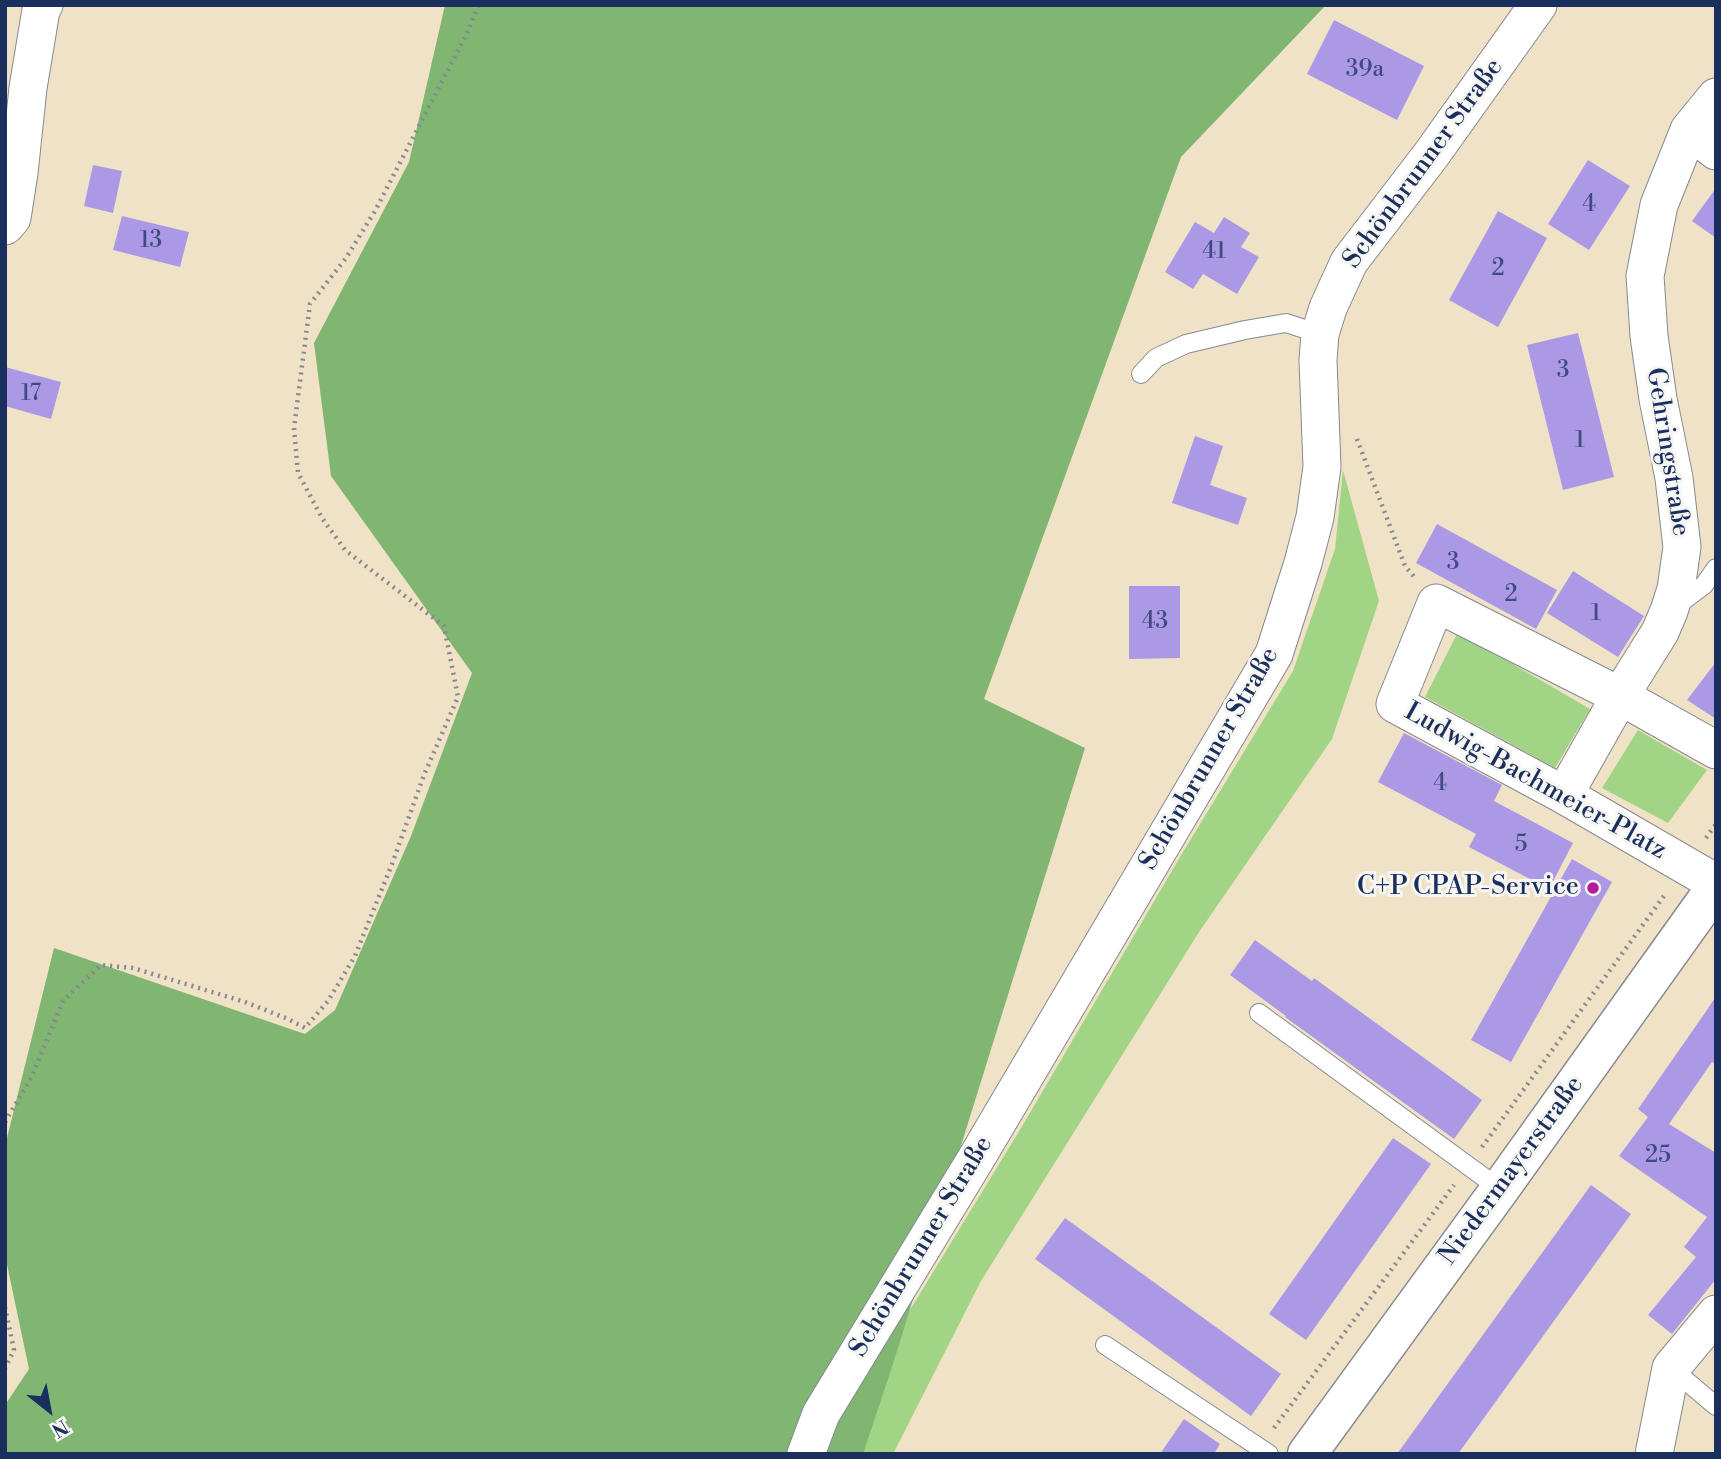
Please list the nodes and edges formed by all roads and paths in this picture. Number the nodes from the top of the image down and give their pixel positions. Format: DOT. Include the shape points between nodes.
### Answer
graph roads {
  1 [pos="44,5"];
  2 [pos="479,5"];
  3 [pos="1538,5"];
  4 [pos="1716,97"];
  5 [pos="1702,140"];
  6 [pos="12,173"];
  7 [pos="5,226"];
  8 [pos="1320,334"];
  9 [pos="1140,374"];
  10 [pos="1354,432"];
  11 [pos="1716,568"];
  12 [pos="1436,603"];
  13 [pos="1669,611"];
  14 [pos="1620,696"];
  15 [pos="1716,750"];
  16 [pos="1564,795"];
  17 [pos="1716,824"];
  18 [pos="1705,879"];
  19 [pos="1259,1013"];
  20 [pos="5,1122"];
  21 [pos="1469,1166"];
  22 [pos="1500,1189"];
  23 [pos="5,1307"];
  24 [pos="1716,1314"];
  25 [pos="1105,1345"];
  26 [pos="5,1368"];
  27 [pos="1671,1368"];
  28 [pos="1716,1406"];
  29 [pos="1265,1451"];
  30 [pos="806,1454"];
  31 [pos="1307,1454"];
  32 [pos="1654,1454"];
  1 -- 6 [label="street"];
  2 -- 20 [label="path" via="375,211 310,304 294,428 298,473 345,550 444,625 458,697 355,956 328,1002 305,1028 245,1002 133,968 101,965 63,1001 30,1078"];
  3 -- 8 [label="street, Schönbrunner Straße" via="1349,262"];
  4 -- 5 [label="street, Gehringstraße"];
  5 -- 13 [label="street, Gehringstraße" via="1659,205 1645,276 1649,336 1682,547"];
  6 -- 7 [label="street" via="12,218"];
  8 -- 9 [label="lane" via="1286,323 1245,330 1186,344 1156,358"];
  8 -- 30 [label="street, Schönbrunner Straße" via="1321,480 1303,563 1275,654 821,1414"];
  10 -- 12 [label="path" via="1405,566"];
  11 -- 13 [label="lane" via="1704,585"];
  12 -- 14 [label="street"];
  12 -- 16 [label="street, Ludwig-Bachmeier-Platz" via="1395,704"];
  13 -- 14 [label="street, Gehringstraße"];
  14 -- 15 [label="street"];
  14 -- 16 [label="street, Gehringstraße"];
  16 -- 18 [label="street, Ludwig-Bachmeier-Platz"];
  17 -- 18 [label="path"];
  18 -- 21 [label="path"];
  18 -- 22 [label="main road, Niedermayerstraße"];
  19 -- 21 [label="lane"];
  21 -- 22 [label="lane"];
  21 -- 29 [label="path"];
  22 -- 31 [label="main road, Niedermayerstraße"];
  23 -- 26 [label="path" via="14,1350"];
  24 -- 27 [label="street"];
  25 -- 29 [label="lane"];
  27 -- 28 [label="lane"];
  27 -- 32 [label="street"];
}
